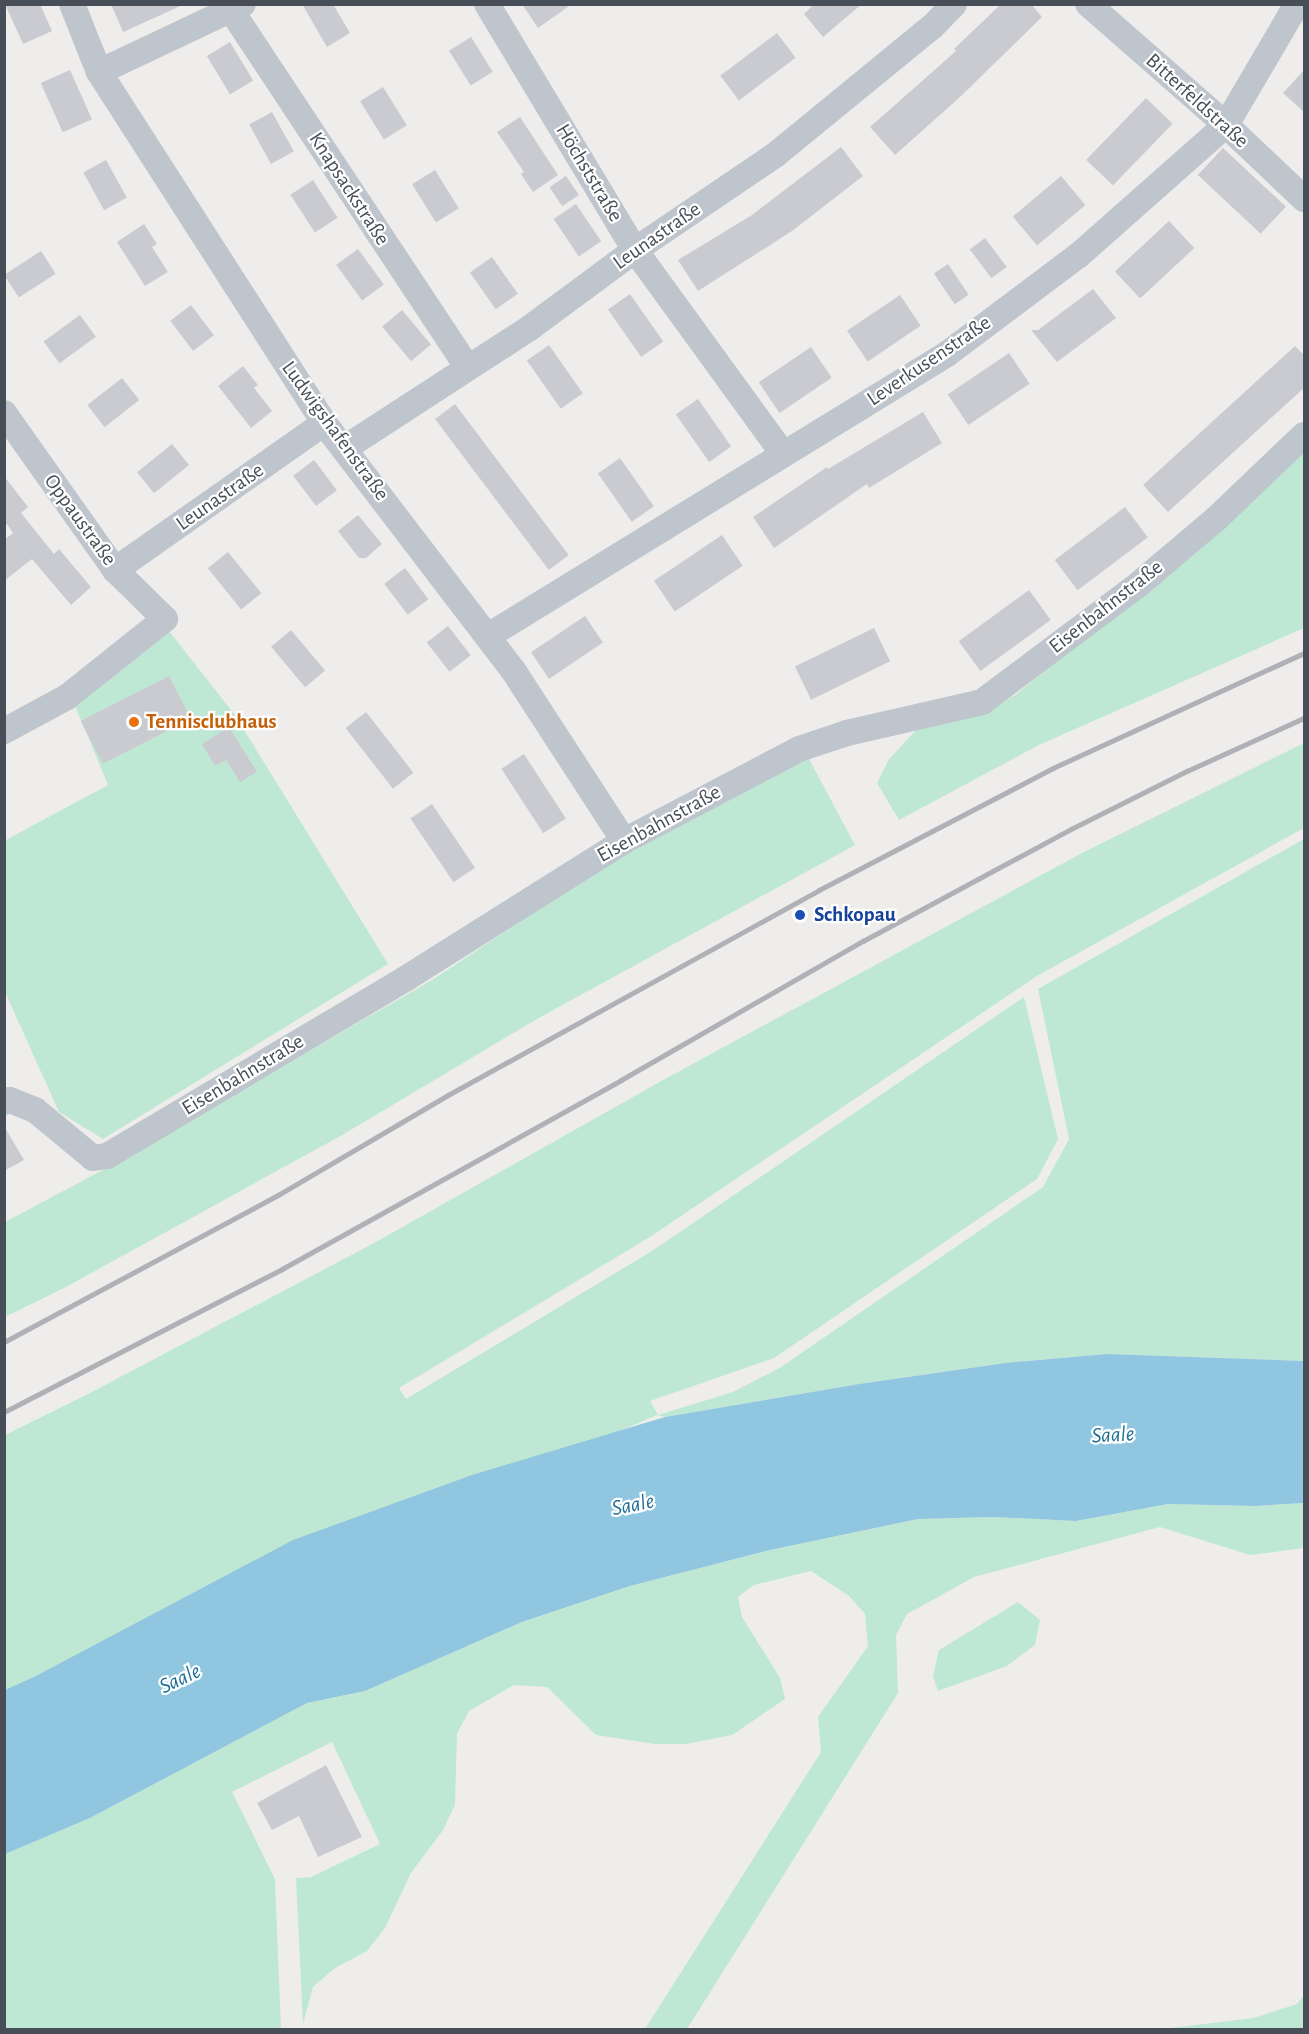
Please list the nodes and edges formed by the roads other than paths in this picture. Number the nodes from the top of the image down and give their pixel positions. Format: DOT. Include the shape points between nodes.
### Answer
graph roads {
  1 [pos="72,4"];
  2 [pos="487,4"];
  3 [pos="954,4"];
  4 [pos="1088,4"];
  5 [pos="1297,4"];
  6 [pos="237,7"];
  7 [pos="99,72"];
  8 [pos="1226,125"];
  9 [pos="1305,199"];
  10 [pos="635,250"];
  11 [pos="468,368"];
  12 [pos="4,413"];
  13 [pos="324,423"];
  14 [pos="1305,435"];
  15 [pos="345,448"];
  16 [pos="783,454"];
  17 [pos="115,570"];
  18 [pos="488,636"];
  19 [pos="4,731"];
  20 [pos="624,841"];
  21 [pos="4,1102"];
  1 -- 7 [label="street, Ludwigshafenstraße"];
  2 -- 10 [label="street, Höchststraße"];
  3 -- 10 [label="street, Leunastraße" via="933,26 774,156"];
  4 -- 8 [label="street, Bitterfeldstraße"];
  5 -- 8 [label="street, Leverkusenstraße"];
  6 -- 7 [label="street"];
  6 -- 11 [label="street, Knapsackstraße"];
  7 -- 13 [label="street, Ludwigshafenstraße"];
  8 -- 9 [label="street, Bitterfeldstraße"];
  8 -- 16 [label="street, Leverkusenstraße" via="1079,255 947,354"];
  10 -- 11 [label="street, Leunastraße"];
  10 -- 16 [label="street, Höchststraße"];
  11 -- 15 [label="street, Leunastraße"];
  12 -- 17 [label="street, Oppaustraße"];
  13 -- 15 [label="street, Ludwigshafenstraße"];
  13 -- 17 [label="street, Leunastraße"];
  14 -- 20 [label="street, Eisenbahnstraße" via="1139,584 982,702 799,749"];
  15 -- 18 [label="street, Ludwigshafenstraße"];
  16 -- 18 [label="street, Leverkusenstraße"];
  17 -- 19 [label="street, Oppaustraße" via="165,618 67,697"];
  18 -- 20 [label="street, Ludwigshafenstraße"];
  20 -- 21 [label="street, Eisenbahnstraße" via="405,979 107,1156 93,1158 35,1110 10,1100"];
}
